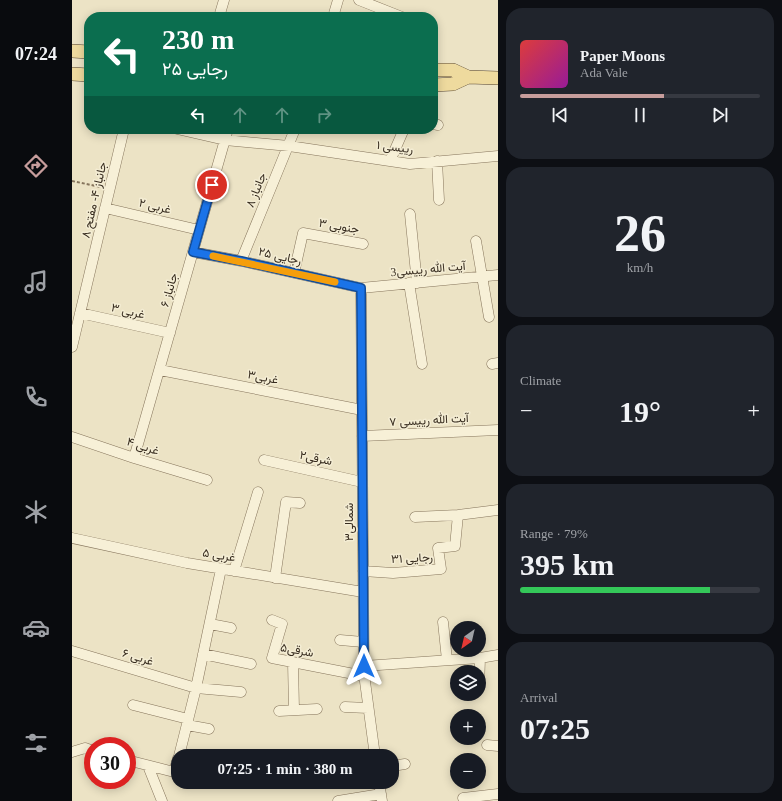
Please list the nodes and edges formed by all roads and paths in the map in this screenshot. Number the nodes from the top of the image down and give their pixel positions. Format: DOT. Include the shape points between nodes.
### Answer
graph roads {
  1 [pos="224,0"];
  2 [pos="338,0"];
  3 [pos="359,0"];
  4 [pos="220,12"];
  5 [pos="335,12"];
  6 [pos="389,12"];
  7 [pos="72,51"];
  8 [pos="84,52"];
  9 [pos="438,70"];
  10 [pos="72,74"];
  11 [pos="84,75"];
  12 [pos="468,77"];
  13 [pos="498,78"];
  14 [pos="438,84"];
  15 [pos="123,134"];
  16 [pos="199,134"];
  17 [pos="227,134"];
  18 [pos="294,134"];
  19 [pos="402,134"];
  20 [pos="225,140"];
  21 [pos="289,146"];
  22 [pos="498,156"];
  23 [pos="390,160"];
  24 [pos="437,161"];
  25 [pos="72,181"];
  26 [pos="110,189"];
  27 [pos="439,200"];
  28 [pos="105,208"];
  29 [pos="410,214"];
  30 [pos="199,230"];
  31 [pos="476,241"];
  32 [pos="363,244"];
  33 [pos="193,252"];
  34 [pos="241,261"];
  35 [pos="294,273"];
  36 [pos="498,275"];
  37 [pos="482,277"];
  38 [pos="413,283"];
  39 [pos="361,288"];
  40 [pos="80,313"];
  41 [pos="489,317"];
  42 [pos="170,333"];
  43 [pos="72,347"];
  44 [pos="422,364"];
  45 [pos="160,370"];
  46 [pos="362,410"];
  47 [pos="498,430"];
  48 [pos="362,436"];
  49 [pos="72,437"];
  50 [pos="134,458"];
  51 [pos="264,460"];
  52 [pos="207,480"];
  53 [pos="362,482"];
  54 [pos="258,492"];
  55 [pos="300,503"];
  56 [pos="498,510"];
  57 [pos="458,515"];
  58 [pos="415,517"];
  59 [pos="72,538"];
  60 [pos="221,569"];
  61 [pos="234,571"];
  62 [pos="363,571"];
  63 [pos="275,578"];
  64 [pos="363,592"];
  65 [pos="272,620"];
  66 [pos="443,622"];
  67 [pos="210,624"];
  68 [pos="231,628"];
  69 [pos="340,640"];
  70 [pos="363,642"];
  71 [pos="72,651"];
  72 [pos="203,654"];
  73 [pos="498,655"];
  74 [pos="480,658"];
  75 [pos="447,660"];
  76 [pos="293,662"];
  77 [pos="251,664"];
  78 [pos="480,665"];
  79 [pos="364,671"];
  80 [pos="196,688"];
  81 [pos="241,692"];
  82 [pos="133,705"];
  83 [pos="345,706"];
  84 [pos="368,708"];
  85 [pos="317,709"];
  86 [pos="294,710"];
  87 [pos="279,711"];
  88 [pos="187,722"];
  89 [pos="209,729"];
  90 [pos="487,745"];
  91 [pos="498,746"];
  92 [pos="84,748"];
  93 [pos="180,749"];
  94 [pos="374,749"];
  95 [pos="72,752"];
  96 [pos="136,763"];
  97 [pos="405,764"];
  98 [pos="399,765"];
  99 [pos="148,766"];
  100 [pos="171,771"];
  101 [pos="498,794"];
  102 [pos="381,798"];
  103 [pos="463,798"];
  104 [pos="162,801"];
  105 [pos="338,801"];
  1 -- 4 [label="street"];
  2 -- 5 [label="street"];
  3 -- 6 [label="street"];
  7 -- 8 [label="main road"];
  9 -- 12 [label="main road" via="453,70"];
  10 -- 11 [label="main road"];
  12 -- 13 [label="main road"];
  12 -- 14 [label="main road" via="453,84"];
  15 -- 26 [label="street, جانباز ۴- مفتح ۸"];
  16 -- 20 [label="street, رییسی ۱"];
  17 -- 20 [label="street, جانباز ۶"];
  18 -- 21 [label="street, جانباز ۸"];
  19 -- 23 [label="street"];
  20 -- 21 [label="street, رییسی ۱"];
  20 -- 30 [label="street, جانباز ۶"];
  21 -- 23 [label="street, رییسی ۱"];
  21 -- 34 [label="street, جانباز ۸"];
  22 -- 24 [label="street, رییسی ۱"];
  23 -- 24 [label="street, رییسی ۱" via="410,164"];
  24 -- 27 [label="street"];
  25 -- 26 [label="path"];
  26 -- 28 [label="street, جانباز ۴- مفتح ۸"];
  28 -- 30 [label="street, غربی ۲"];
  28 -- 40 [label="street, جانباز ۴- مفتح ۸"];
  29 -- 38 [label="street"];
  30 -- 33 [label="street, جانباز ۶"];
  31 -- 37 [label="street"];
  32 -- 35 [label="street, جنوبی ۳" via="303,233"];
  33 -- 34 [label="street, رجایی ۲۵"];
  33 -- 42 [label="street, جانباز ۶"];
  34 -- 35 [label="street, رجایی ۲۵"];
  35 -- 39 [label="street, رجایی ۲۵"];
  36 -- 37 [label="street, آیت الله رییسی3"];
  37 -- 38 [label="street, آیت الله رییسی3"];
  37 -- 41 [label="street"];
  38 -- 39 [label="street, آیت الله رییسی3"];
  38 -- 44 [label="street"];
  39 -- 46 [label="street, شمالی۳"];
  40 -- 42 [label="street, غربی ۳"];
  40 -- 43 [label="street, جانباز ۴- مفتح ۸"];
  42 -- 45 [label="street, جانباز ۶"];
  45 -- 46 [label="street, غربی۳"];
  45 -- 50 [label="street, جانباز ۶"];
  46 -- 48 [label="street, شمالی۳"];
  47 -- 48 [label="street, آیت الله رییسی ۷"];
  48 -- 53 [label="street, شمالی۳"];
  49 -- 50 [label="street, غربی ۴"];
  50 -- 52 [label="street, غربی ۴"];
  51 -- 53 [label="street, شرقی۲"];
  53 -- 62 [label="street, شمالی۳"];
  54 -- 61 [label="street"];
  55 -- 63 [label="street" via="286,502"];
  56 -- 57 [label="street"];
  57 -- 58 [label="street"];
  57 -- 62 [label="street, رجایی ۳۱" via="455,546 438,548 441,569"];
  59 -- 60 [label="street, غربی ۵"];
  60 -- 61 [label="street, غربی ۵"];
  60 -- 67 [label="street"];
  61 -- 63 [label="street, غربی ۵"];
  62 -- 64 [label="street, شمالی۳"];
  63 -- 64 [label="street, غربی ۵"];
  64 -- 70 [label="street, شمالی۳"];
  65 -- 76 [label="street, شرقی۵" via="282,624 272,658"];
  66 -- 75 [label="street"];
  67 -- 68 [label="street"];
  67 -- 72 [label="street"];
  69 -- 70 [label="street"];
  70 -- 79 [label="street, شمالی۳"];
  71 -- 80 [label="street, غربی ۶"];
  72 -- 77 [label="street"];
  72 -- 80 [label="street"];
  73 -- 74 [label="street, شرقی۵"];
  74 -- 75 [label="street, شرقی۵"];
  74 -- 78 [label="street"];
  75 -- 79 [label="street, شرقی۵"];
  76 -- 79 [label="street, شرقی۵"];
  76 -- 86 [label="street"];
  79 -- 84 [label="street, شمالی۳"];
  80 -- 81 [label="street, غربی ۶"];
  80 -- 88 [label="street"];
  82 -- 88 [label="street"];
  83 -- 84 [label="street"];
  84 -- 94 [label="street, شمالی۳"];
  85 -- 86 [label="street"];
  86 -- 87 [label="street"];
  88 -- 89 [label="street"];
  88 -- 93 [label="street"];
  90 -- 91 [label="street"];
  92 -- 95 [label="street"];
  96 -- 99 [label="street"];
  97 -- 98 [label="street"];
  99 -- 100 [label="street"];
  99 -- 104 [label="street"];
  101 -- 103 [label="street"];
  102 -- 105 [label="street"];
}
